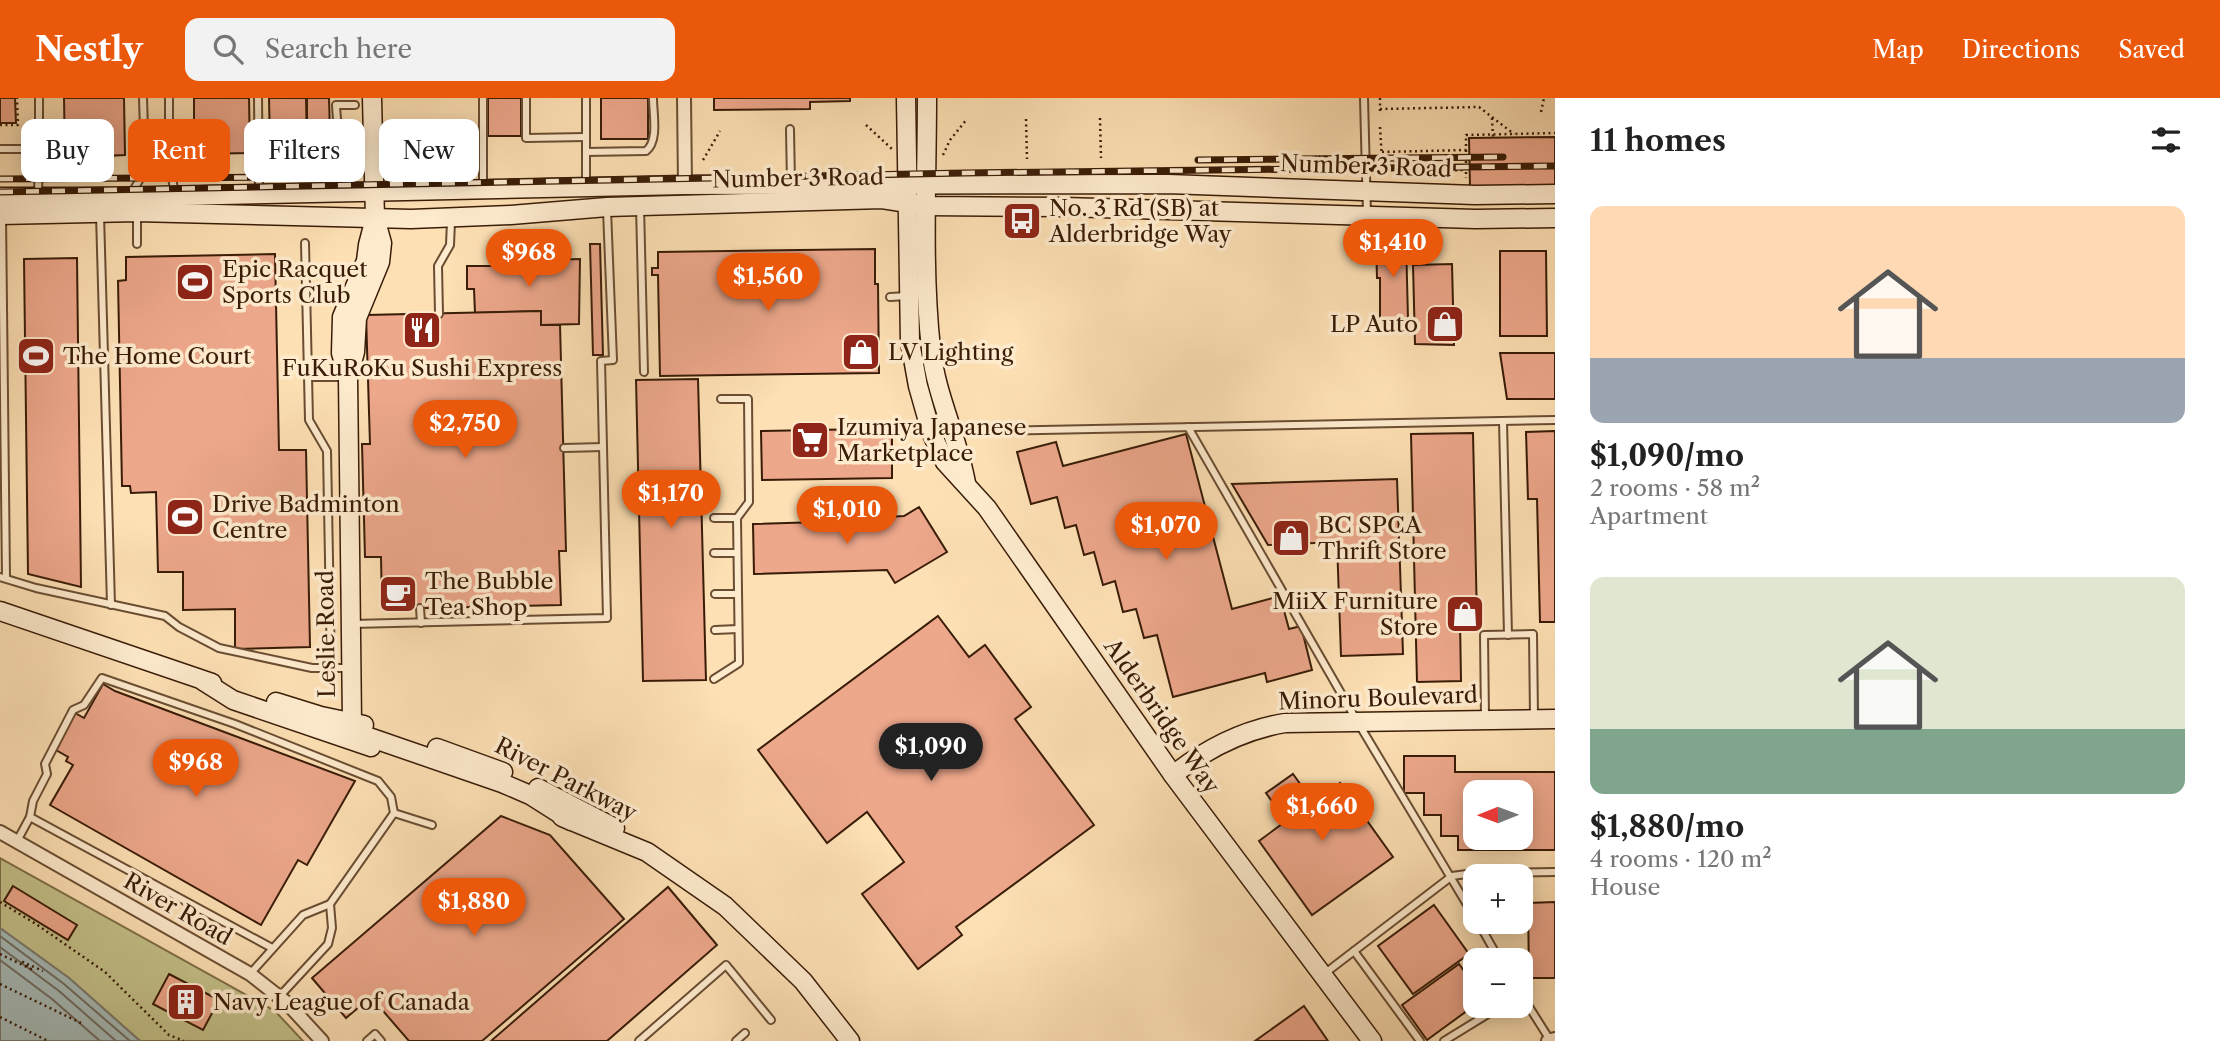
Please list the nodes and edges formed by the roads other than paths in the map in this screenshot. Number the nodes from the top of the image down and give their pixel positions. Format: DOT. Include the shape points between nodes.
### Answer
graph roads {
  1 [pos="39,98"];
  2 [pos="144,98"];
  3 [pos="169,98"];
  4 [pos="258,98"];
  5 [pos="372,98"];
  6 [pos="483,98"];
  7 [pos="526,98"];
  8 [pos="586,98"];
  9 [pos="653,98"];
  10 [pos="684,98"];
  11 [pos="906,98"];
  12 [pos="927,98"];
  13 [pos="1364,98"];
  14 [pos="336,101"];
  15 [pos="355,104"];
  16 [pos="39,119"];
  17 [pos="144,119"];
  18 [pos="169,119"];
  19 [pos="337,119"];
  20 [pos="790,130"];
  21 [pos="586,137"];
  22 [pos="0,149"];
  23 [pos="21,149"];
  24 [pos="586,152"];
  25 [pos="38,182"];
  26 [pos="139,182"];
  27 [pos="173,182"];
  28 [pos="685,186"];
  29 [pos="792,186"];
  30 [pos="927,186"];
  31 [pos="586,187"];
  32 [pos="484,189"];
  33 [pos="374,191"];
  34 [pos="1366,191"];
  35 [pos="259,194"];
  36 [pos="907,194"];
  37 [pos="1555,194"];
  38 [pos="38,196"];
  39 [pos="175,196"];
  40 [pos="133,204"];
  41 [pos="1,206"];
  42 [pos="640,206"];
  43 [pos="927,206"];
  44 [pos="607,207"];
  45 [pos="100,212"];
  46 [pos="1367,216"];
  47 [pos="376,218"];
  48 [pos="451,218"];
  49 [pos="1555,218"];
  50 [pos="305,243"];
  51 [pos="136,244"];
  52 [pos="909,296"];
  53 [pos="890,297"];
  54 [pos="439,314"];
  55 [pos="644,372"];
  56 [pos="308,377"];
  57 [pos="348,377"];
  58 [pos="721,399"];
  59 [pos="1555,420"];
  60 [pos="1503,421"];
  61 [pos="1188,427"];
  62 [pos="932,432"];
  63 [pos="952,432"];
  64 [pos="603,447"];
  65 [pos="564,448"];
  66 [pos="966,483"];
  67 [pos="737,517"];
  68 [pos="714,518"];
  69 [pos="714,553"];
  70 [pos="737,553"];
  71 [pos="3,578"];
  72 [pos="715,594"];
  73 [pos="738,594"];
  74 [pos="111,604"];
  75 [pos="523,606"];
  76 [pos="420,608"];
  77 [pos="0,611"];
  78 [pos="523,620"];
  79 [pos="421,622"];
  80 [pos="350,624"];
  81 [pos="738,629"];
  82 [pos="715,630"];
  83 [pos="1508,635"];
  84 [pos="331,668"];
  85 [pos="351,668"];
  86 [pos="715,679"];
  87 [pos="202,681"];
  88 [pos="1485,719"];
  89 [pos="1534,719"];
  90 [pos="1555,719"];
  91 [pos="1357,721"];
  92 [pos="352,722"];
  93 [pos="1173,775"];
  94 [pos="394,813"];
  95 [pos="30,817"];
  96 [pos="571,821"];
  97 [pos="432,825"];
  98 [pos="0,832"];
  99 [pos="16,841"];
  100 [pos="648,852"];
  101 [pos="1555,872"];
  102 [pos="1452,876"];
  103 [pos="1463,896"];
  104 [pos="330,904"];
  105 [pos="272,948"];
  106 [pos="1354,951"];
  107 [pos="250,974"];
  108 [pos="1322,975"];
  109 [pos="279,997"];
  110 [pos="1533,1015"];
  111 [pos="1481,1018"];
  112 [pos="771,1020"];
  113 [pos="745,1033"];
  114 [pos="1555,1039"];
  115 [pos="322,1041"];
  116 [pos="367,1041"];
  117 [pos="381,1041"];
  118 [pos="639,1041"];
  119 [pos="736,1041"];
  120 [pos="850,1041"];
  121 [pos="1372,1041"];
  122 [pos="1420,1041"];
  123 [pos="1444,1041"];
  124 [pos="1549,1041"];
  1 -- 16 [label="lane"];
  2 -- 17 [label="lane"];
  3 -- 18 [label="lane"];
  4 -- 35 [label="lane"];
  5 -- 33 [label="street, Leslie Road"];
  6 -- 32 [label="lane"];
  7 -- 21 [label="lane" via="526,138"];
  8 -- 21 [label="lane"];
  9 -- 24 [label="lane" via="651,147 646,151"];
  10 -- 28 [label="street"];
  11 -- 36 [label="street, Alderbridge Way"];
  12 -- 30 [label="street, Alderbridge Way"];
  13 -- 34 [label="lane"];
  14 -- 15 [label="lane"];
  14 -- 19 [label="lane"];
  20 -- 29 [label="lane"];
  21 -- 24 [label="lane"];
  22 -- 23 [label="lane"];
  24 -- 31 [label="lane"];
  25 -- 38 [label="lane"];
  26 -- 40 [label="lane"];
  27 -- 39 [label="lane"];
  28 -- 29 [label="street, Number 3 Road"];
  28 -- 31 [label="street, Number 3 Road"];
  29 -- 36 [label="street, Number 3 Road"];
  30 -- 34 [label="street, Number 3 Road" via="1168,184"];
  30 -- 36 [label="street, Number 3 Road"];
  30 -- 43 [label="street, Alderbridge Way"];
  31 -- 32 [label="street, Number 3 Road"];
  32 -- 33 [label="street, Number 3 Road"];
  33 -- 35 [label="street, Number 3 Road"];
  33 -- 47 [label="street, Leslie Road"];
  34 -- 37 [label="street, Number 3 Road"];
  34 -- 46 [label="lane"];
  35 -- 39 [label="street, Number 3 Road"];
  36 -- 42 [label="street, Number 3 Road" via="882,199"];
  36 -- 43 [label="street, Number 3 Road"];
  36 -- 52 [label="street, Alderbridge Way"];
  38 -- 40 [label="street, Number 3 Road"];
  38 -- 41 [label="street, Number 3 Road"];
  39 -- 40 [label="street, Number 3 Road"];
  40 -- 45 [label="street, Number 3 Road"];
  40 -- 47 [label="street, Number 3 Road"];
  40 -- 51 [label="lane"];
  41 -- 45 [label="street, Number 3 Road"];
  41 -- 71 [label="lane"];
  42 -- 44 [label="street, Number 3 Road"];
  42 -- 55 [label="lane"];
  43 -- 46 [label="street, Number 3 Road"];
  43 -- 63 [label="street, Alderbridge Way" via="931,350 937,388"];
  44 -- 48 [label="street, Number 3 Road"];
  44 -- 64 [label="lane" via="613,360 601,361"];
  45 -- 74 [label="lane"];
  46 -- 49 [label="street, Number 3 Road"];
  47 -- 48 [label="street, Number 3 Road"];
  47 -- 57 [label="street, Leslie Road" via="382,238 380,262 357,318"];
  48 -- 54 [label="lane" via="450,245 438,266"];
  50 -- 56 [label="lane"];
  52 -- 53 [label="lane"];
  52 -- 62 [label="street, Alderbridge Way" via="916,375"];
  56 -- 57 [label="lane"];
  56 -- 84 [label="lane" via="309,420 327,452"];
  57 -- 80 [label="street, Leslie Road" via="356,453"];
  58 -- 67 [label="lane" via="748,399 749,502"];
  59 -- 60 [label="lane"];
  60 -- 61 [label="lane"];
  60 -- 83 [label="lane"];
  61 -- 63 [label="lane"];
  61 -- 91 [label="lane"];
  62 -- 63 [label="lane"];
  62 -- 66 [label="street, Alderbridge Way" via="945,462"];
  63 -- 66 [label="street, Alderbridge Way"];
  64 -- 65 [label="lane"];
  64 -- 78 [label="lane" via="607,618"];
  66 -- 93 [label="street, Alderbridge Way"];
  67 -- 68 [label="lane"];
  67 -- 70 [label="lane"];
  69 -- 70 [label="lane"];
  70 -- 73 [label="lane"];
  71 -- 74 [label="lane"];
  72 -- 73 [label="lane"];
  73 -- 81 [label="lane"];
  74 -- 84 [label="lane" via="164,616 219,648"];
  75 -- 78 [label="lane"];
  76 -- 79 [label="lane"];
  77 -- 87 [label="street"];
  78 -- 79 [label="lane"];
  79 -- 80 [label="lane"];
  80 -- 85 [label="street, Leslie Road"];
  81 -- 82 [label="lane"];
  81 -- 86 [label="lane" via="739,663"];
  83 -- 88 [label="lane" via="1484,635"];
  83 -- 89 [label="lane" via="1533,634"];
  84 -- 85 [label="lane"];
  85 -- 92 [label="street, Leslie Road"];
  87 -- 92 [label="street, River Parkway"];
  87 -- 96 [label="street, River Parkway" via="233,700 470,780"];
  88 -- 89 [label="street, Minoru Boulevard"];
  88 -- 91 [label="street, Minoru Boulevard"];
  89 -- 90 [label="street, Minoru Boulevard"];
  91 -- 93 [label="street, Minoru Boulevard" via="1261,728 1221,744"];
  91 -- 102 [label="lane"];
  92 -- 96 [label="street" via="363,735 502,783"];
  92 -- 100 [label="street, River Parkway" via="506,773 606,822"];
  93 -- 108 [label="street, Alderbridge Way"];
  94 -- 95 [label="lane" via="391,797 379,781 102,678 84,705 73,710 45,764 47,774"];
  94 -- 97 [label="lane"];
  94 -- 104 [label="lane"];
  95 -- 99 [label="lane"];
  95 -- 105 [label="lane"];
  96 -- 100 [label="street, River Parkway"];
  98 -- 99 [label="street, River Road"];
  99 -- 107 [label="street, River Road"];
  100 -- 120 [label="street" via="725,906 762,940 803,981"];
  101 -- 102 [label="lane"];
  102 -- 103 [label="lane"];
  102 -- 106 [label="lane"];
  104 -- 105 [label="lane" via="303,915"];
  104 -- 109 [label="lane" via="332,928 327,944"];
  105 -- 107 [label="lane"];
  106 -- 108 [label="lane"];
  106 -- 122 [label="lane"];
  107 -- 109 [label="street, River Road"];
  108 -- 121 [label="street, Alderbridge Way"];
  109 -- 115 [label="street, River Road"];
  110 -- 124 [label="lane"];
  111 -- 123 [label="lane"];
  112 -- 118 [label="lane" via="726,965"];
  113 -- 119 [label="lane"];
  114 -- 124 [label="street"];
  116 -- 117 [label="lane" via="375,1034"];
}
